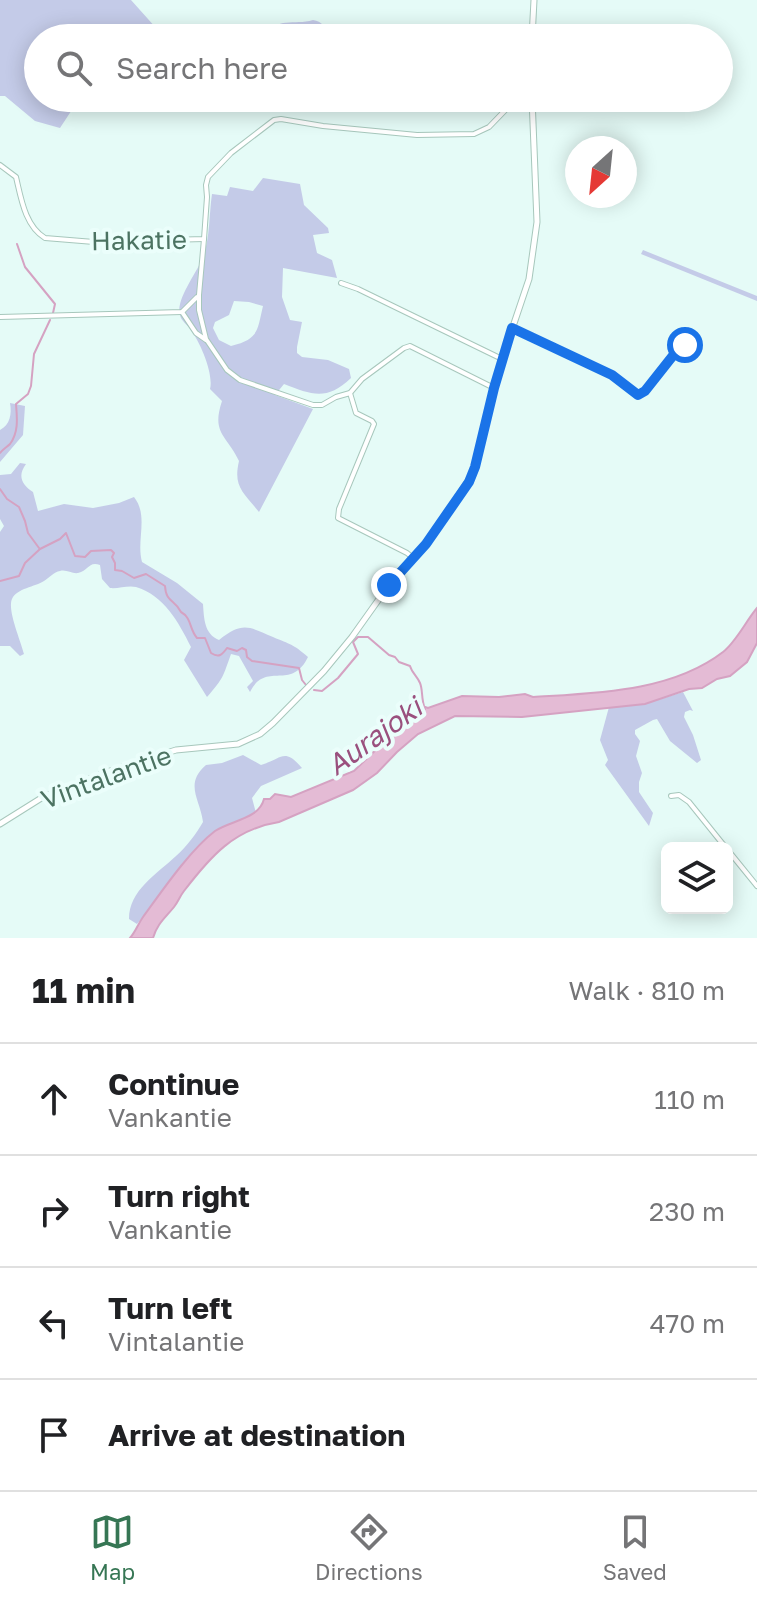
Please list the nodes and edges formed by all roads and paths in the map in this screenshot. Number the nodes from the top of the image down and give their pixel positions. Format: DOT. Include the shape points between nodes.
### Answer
graph roads {
  1 [pos="534,0"];
  2 [pos="533,24"];
  3 [pos="503,112"];
  4 [pos="533,112"];
  5 [pos="0,165"];
  6 [pos="204,239"];
  7 [pos="341,283"];
  8 [pos="199,295"];
  9 [pos="182,312"];
  10 [pos="0,317"];
  11 [pos="512,328"];
  12 [pos="208,341"];
  13 [pos="695,349"];
  14 [pos="502,359"];
  15 [pos="494,388"];
  16 [pos="350,393"];
  17 [pos="413,558"];
  18 [pos="671,796"];
  19 [pos="0,824"];
  20 [pos="722,842"];
  21 [pos="733,856"];
  22 [pos="757,886"];
  1 -- 2 [label="street"];
  3 -- 6 [label="street, Hakatie" via="474,134 417,135 274,120 208,177"];
  4 -- 11 [label="street, Vintalantie" via="537,222 529,279"];
  5 -- 6 [label="street, Hakatie" via="16,177 31,225 45,238"];
  6 -- 8 [label="street"];
  7 -- 14 [label="street"];
  8 -- 9 [label="street"];
  8 -- 12 [label="street"];
  9 -- 10 [label="street"];
  9 -- 12 [label="street"];
  11 -- 13 [label="street" via="612,375 638,395 680,346"];
  11 -- 14 [label="street, Vintalantie"];
  12 -- 16 [label="street" via="227,370 247,384 316,406"];
  14 -- 15 [label="street, Vintalantie"];
  15 -- 16 [label="street" via="410,346"];
  15 -- 17 [label="street, Vintalantie" via="469,482"];
  16 -- 17 [label="street" via="356,413 374,424 338,518"];
  17 -- 19 [label="street, Vintalantie" via="324,671 260,734 238,744 176,750 110,771 43,797"];
  18 -- 20 [label="street" via="689,802"];
  21 -- 22 [label="street"];
}
